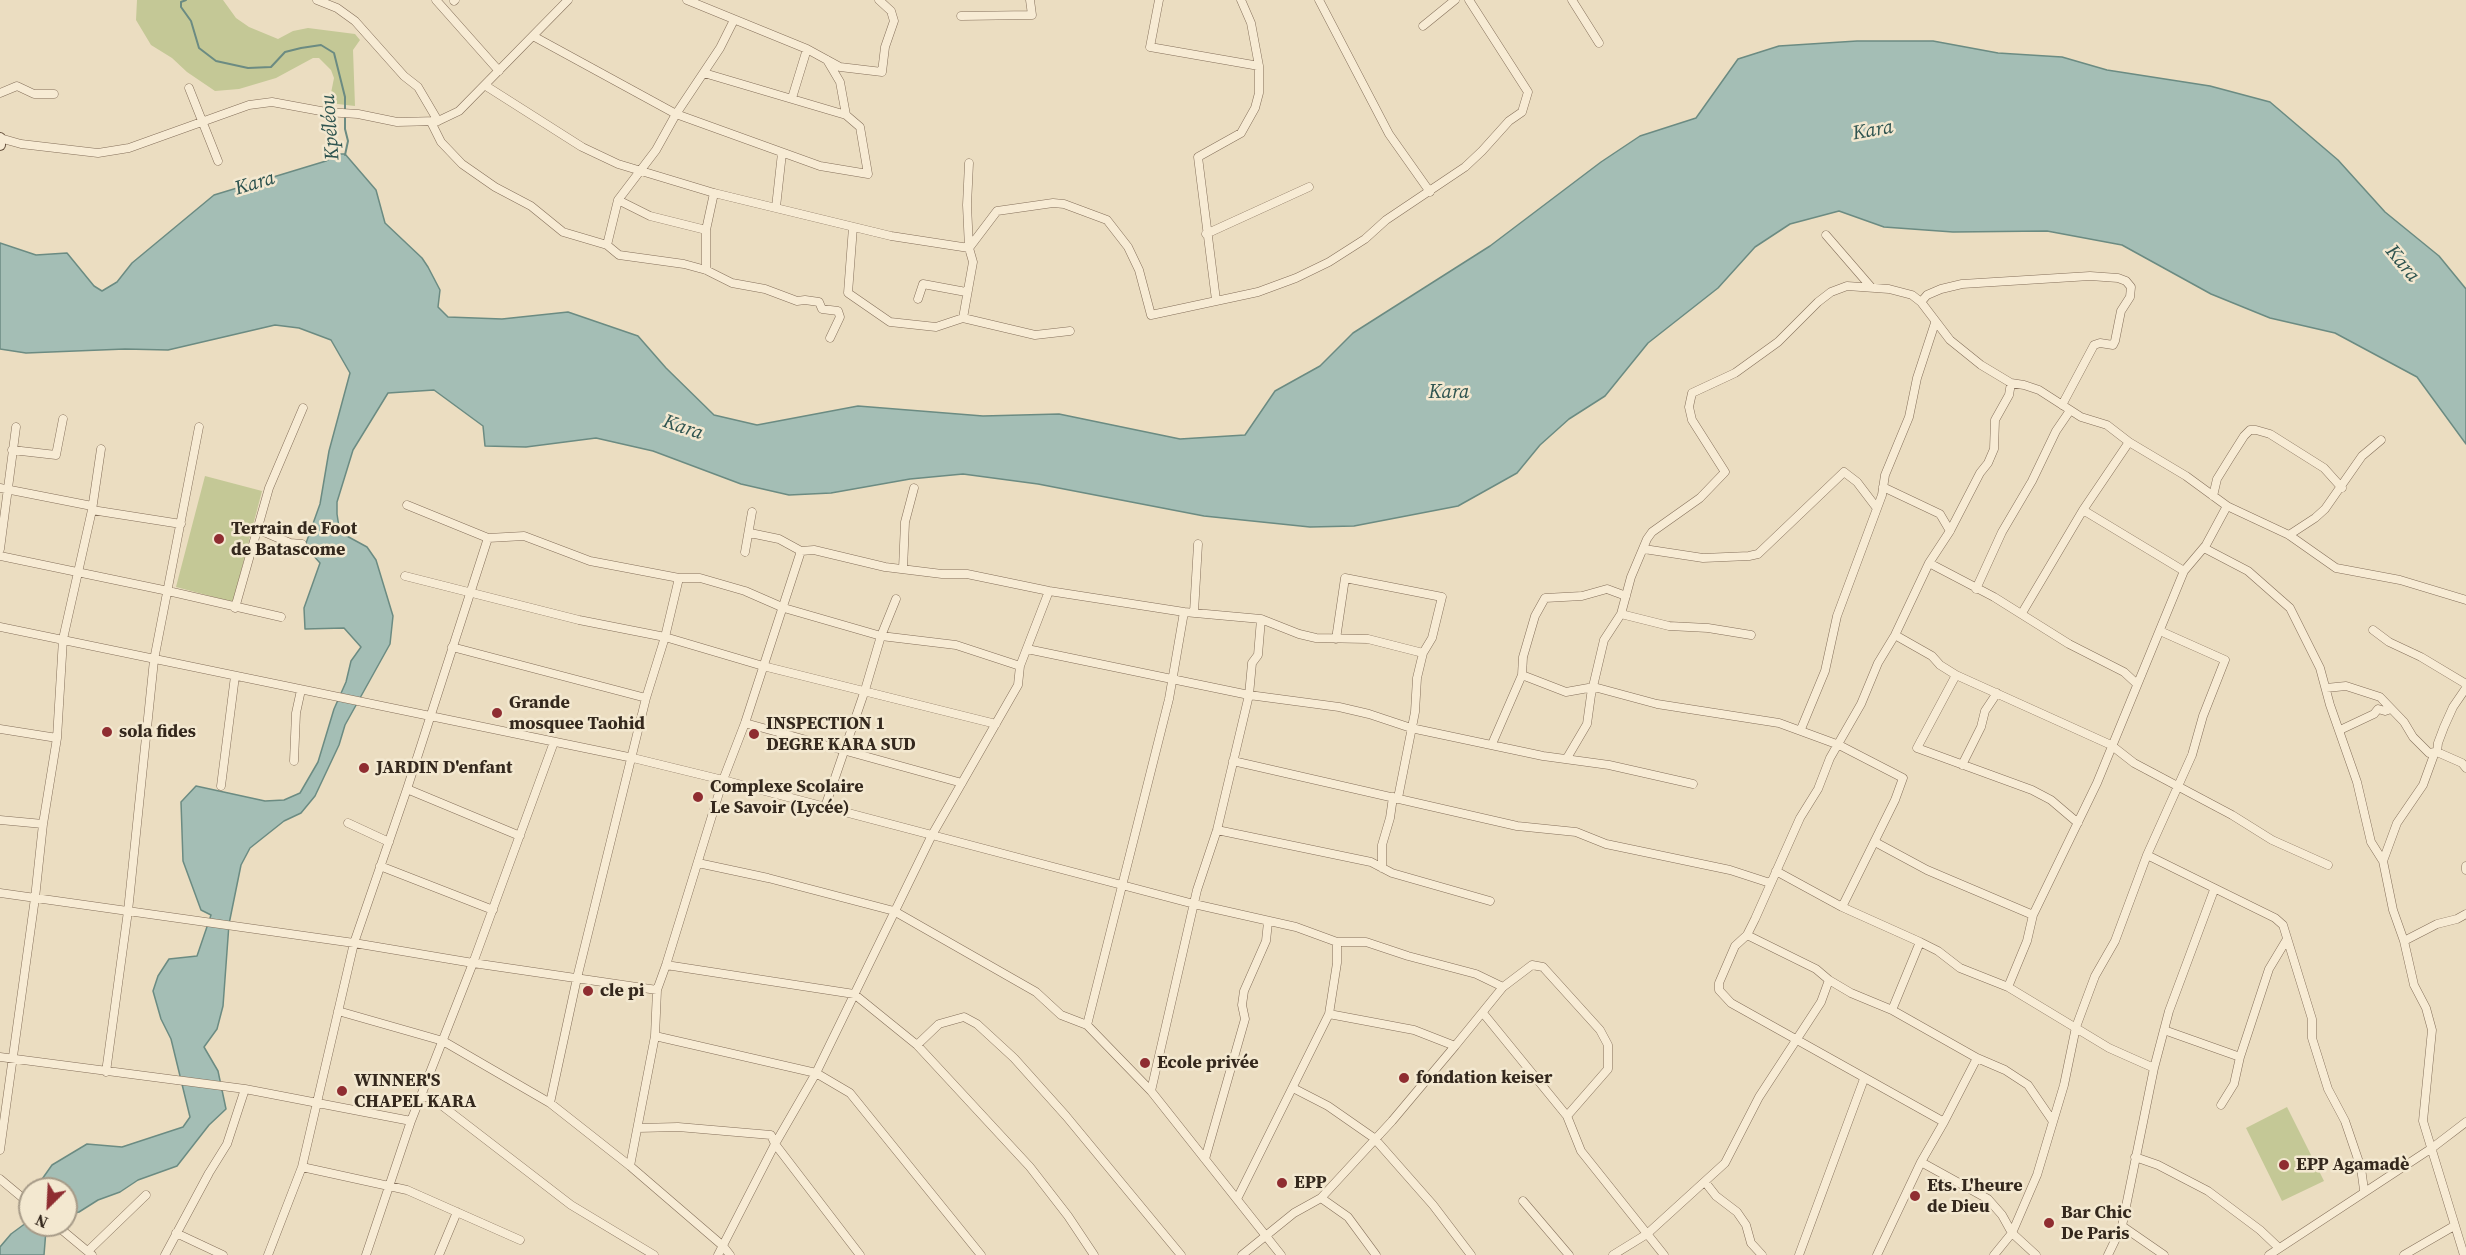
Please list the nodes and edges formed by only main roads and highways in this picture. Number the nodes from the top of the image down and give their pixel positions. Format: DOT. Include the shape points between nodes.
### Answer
graph roads {
  1 [pos="0,138"];
  2 [pos="0,145"];
  1 -- 2 [label="main road"];
}
